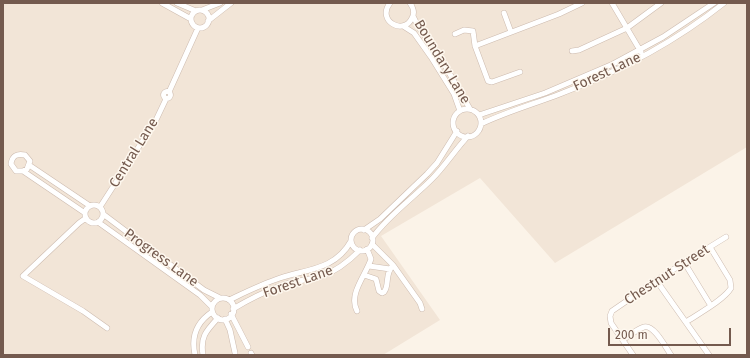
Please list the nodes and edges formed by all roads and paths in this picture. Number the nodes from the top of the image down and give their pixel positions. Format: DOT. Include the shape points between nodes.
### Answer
graph roads {
  1 [pos="162,3"];
  2 [pos="177,3"];
  3 [pos="220,3"];
  4 [pos="231,3"];
  5 [pos="410,3"];
  6 [pos="582,3"];
  7 [pos="612,3"];
  8 [pos="661,3"];
  9 [pos="714,3"];
  10 [pos="724,3"];
  11 [pos="389,4"];
  12 [pos="202,10"];
  13 [pos="196,11"];
  14 [pos="504,13"];
  15 [pos="413,16"];
  16 [pos="191,19"];
  17 [pos="208,21"];
  18 [pos="403,26"];
  19 [pos="198,28"];
  20 [pos="627,28"];
  21 [pos="511,32"];
  22 [pos="454,34"];
  23 [pos="475,46"];
  24 [pos="640,49"];
  25 [pos="572,50"];
  26 [pos="643,55"];
  27 [pos="520,72"];
  28 [pos="470,109"];
  29 [pos="460,111"];
  30 [pos="479,115"];
  31 [pos="481,124"];
  32 [pos="457,132"];
  33 [pos="468,136"];
  34 [pos="29,165"];
  35 [pos="23,172"];
  36 [pos="90,206"];
  37 [pos="100,207"];
  38 [pos="103,214"];
  39 [pos="86,216"];
  40 [pos="98,222"];
  41 [pos="364,230"];
  42 [pos="726,237"];
  43 [pos="351,241"];
  44 [pos="372,241"];
  45 [pos="710,247"];
  46 [pos="367,249"];
  47 [pos="360,250"];
  48 [pos="684,262"];
  49 [pos="369,266"];
  50 [pos="391,267"];
  51 [pos="364,275"];
  52 [pos="656,280"];
  53 [pos="220,298"];
  54 [pos="229,300"];
  55 [pos="711,306"];
  56 [pos="212,309"];
  57 [pos="233,309"];
  58 [pos="422,309"];
  59 [pos="357,311"];
  60 [pos="231,314"];
  61 [pos="218,318"];
  62 [pos="225,319"];
  63 [pos="686,322"];
  64 [pos="108,328"];
  65 [pos="623,340"];
  66 [pos="248,347"];
  67 [pos="235,353"];
  68 [pos="195,355"];
  69 [pos="202,355"];
  70 [pos="633,355"];
  71 [pos="671,355"];
  72 [pos="709,355"];
  1 -- 16 [label="street"];
  2 -- 13 [label="street"];
  3 -- 12 [label="street"];
  4 -- 17 [label="street"];
  5 -- 15 [label="street, Boundary Lane" via="414,11"];
  6 -- 21 [label="street"];
  7 -- 20 [label="street"];
  8 -- 20 [label="street"];
  9 -- 24 [label="street, Forest Lane" via="649,46"];
  10 -- 26 [label="street, Forest Lane" via="680,34"];
  11 -- 18 [label="street, Boundary Lane" via="386,13 389,21 395,26"];
  12 -- 13 [label="street"];
  12 -- 17 [label="street" via="207,14"];
  13 -- 16 [label="street"];
  14 -- 21 [label="street"];
  15 -- 18 [label="street"];
  15 -- 28 [label="street, Boundary Lane"];
  16 -- 19 [label="street" via="193,25"];
  17 -- 19 [label="street" via="204,27"];
  18 -- 29 [label="street, Boundary Lane" via="414,33 431,57 454,94"];
  19 -- 37 [label="street, Central Lane" via="169,92 164,94 166,99 156,120"];
  20 -- 24 [label="street"];
  20 -- 25 [label="street" via="579,50"];
  21 -- 23 [label="street"];
  22 -- 23 [label="street" via="464,30 473,31"];
  23 -- 27 [label="street" via="488,81 492,82"];
  24 -- 26 [label="street"];
  24 -- 30 [label="street, Forest Lane" via="565,85"];
  26 -- 31 [label="street, Forest Lane" via="562,94"];
  28 -- 29 [label="street"];
  28 -- 30 [label="street"];
  29 -- 32 [label="street" via="454,120"];
  30 -- 31 [label="street"];
  31 -- 33 [label="street" via="477,133"];
  32 -- 33 [label="street"];
  32 -- 41 [label="street" via="427,174 380,219"];
  33 -- 44 [label="street" via="436,175 384,224"];
  34 -- 35 [label="street"];
  34 -- 35 [label="street" via="30,161 25,155 14,156 11,164 13,168"];
  34 -- 36 [label="street"];
  35 -- 39 [label="street"];
  36 -- 37 [label="street"];
  36 -- 39 [label="street"];
  37 -- 38 [label="street"];
  38 -- 40 [label="street"];
  38 -- 53 [label="street, Progress Lane" via="204,290"];
  39 -- 40 [label="street" via="90,222"];
  39 -- 64 [label="street" via="23,276"];
  40 -- 56 [label="street, Progress Lane" via="200,295"];
  41 -- 43 [label="street" via="355,232"];
  41 -- 44 [label="street" via="370,233"];
  42 -- 45 [label="street, Chestnut Street"];
  43 -- 47 [label="street" via="354,247"];
  43 -- 54 [label="street, Forest Lane" via="347,250 339,257 319,268 259,285"];
  44 -- 46 [label="street"];
  44 -- 50 [label="street"];
  45 -- 48 [label="street, Chestnut Street"];
  45 -- 55 [label="street" via="732,285 729,292"];
  46 -- 47 [label="street"];
  46 -- 49 [label="street" via="371,257"];
  47 -- 57 [label="street, Forest Lane" via="333,271 280,286"];
  48 -- 52 [label="street, Chestnut Street"];
  48 -- 55 [label="street"];
  49 -- 50 [label="street"];
  49 -- 51 [label="street"];
  50 -- 51 [label="street" via="387,274 387,289 382,293 376,279"];
  50 -- 58 [label="street"];
  51 -- 59 [label="street" via="355,296 354,306"];
  52 -- 63 [label="street"];
  52 -- 65 [label="street, Chestnut Street" via="614,310 610,316 611,323"];
  53 -- 54 [label="street"];
  53 -- 56 [label="street" via="215,301"];
  54 -- 57 [label="street"];
  55 -- 63 [label="street"];
  56 -- 61 [label="street"];
  56 -- 68 [label="street" via="198,327 194,338"];
  57 -- 60 [label="street"];
  60 -- 62 [label="street"];
  60 -- 66 [label="street"];
  61 -- 62 [label="street"];
  61 -- 69 [label="street" via="205,331 201,346"];
  62 -- 67 [label="street"];
  63 -- 72 [label="street"];
  65 -- 70 [label="street"];
  65 -- 71 [label="street" via="644,327 650,327"];
}
